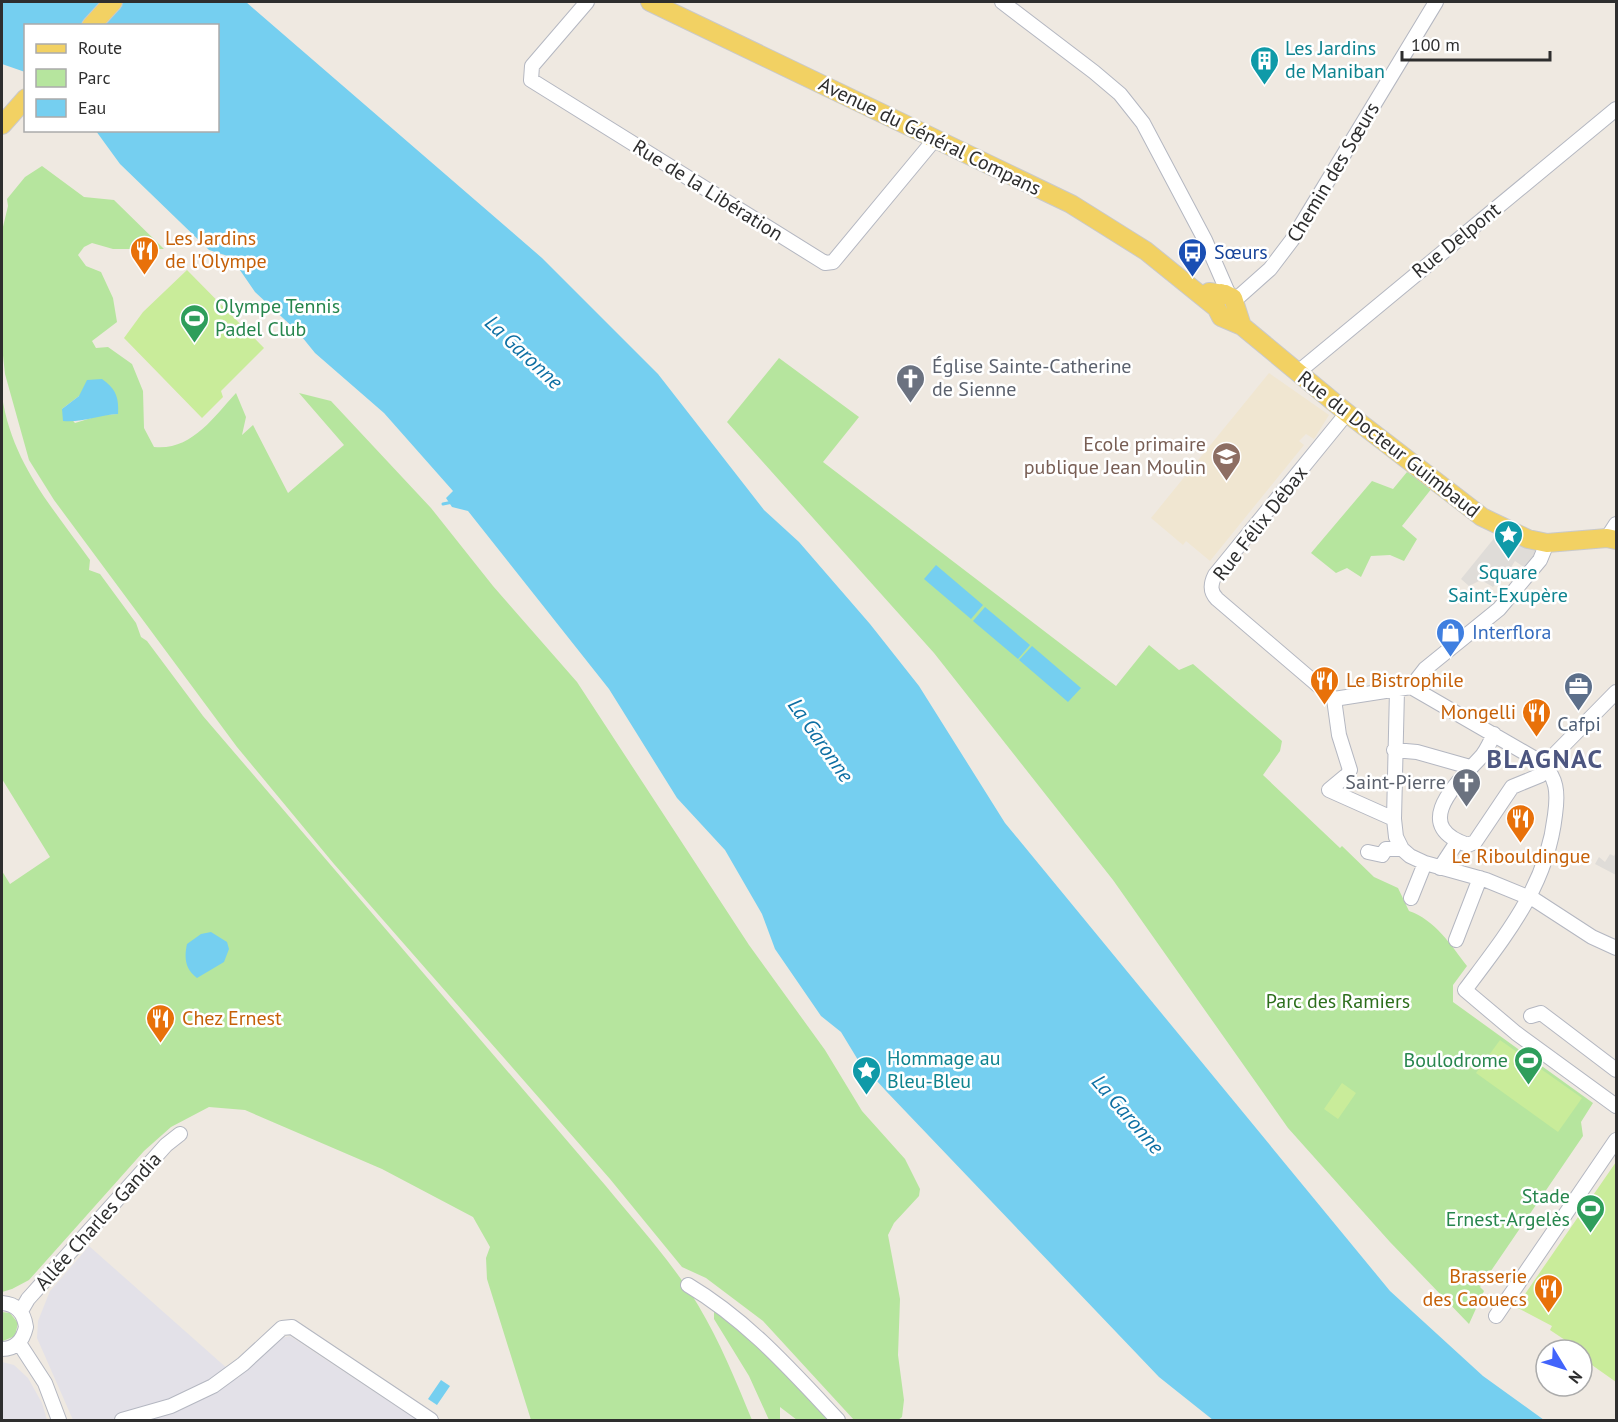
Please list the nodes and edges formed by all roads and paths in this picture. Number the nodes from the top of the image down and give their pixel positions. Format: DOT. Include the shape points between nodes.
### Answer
graph roads {
  1 [pos="113,2"];
  2 [pos="587,2"];
  3 [pos="650,2"];
  4 [pos="1002,2"];
  5 [pos="1436,2"];
  6 [pos="93,24"];
  7 [pos="24,100"];
  8 [pos="1617,109"];
  9 [pos="2,126"];
  10 [pos="935,139"];
  11 [pos="1223,301"];
  12 [pos="1297,373"];
  13 [pos="1347,413"];
  14 [pos="1613,534"];
  15 [pos="1547,543"];
  16 [pos="1411,687"];
  17 [pos="1396,690"];
  18 [pos="1617,692"];
  19 [pos="1334,699"];
  20 [pos="1494,734"];
  21 [pos="1394,750"];
  22 [pos="1546,766"];
  23 [pos="1470,767"];
  24 [pos="1394,819"];
  25 [pos="1457,842"];
  26 [pos="1402,849"];
  27 [pos="1368,852"];
  28 [pos="1425,863"];
  29 [pos="1440,868"];
  30 [pos="1480,878"];
  31 [pos="1411,898"];
  32 [pos="1530,899"];
  33 [pos="1456,940"];
  34 [pos="1617,948"];
  35 [pos="1531,1016"];
  36 [pos="1617,1070"];
  37 [pos="1617,1106"];
  38 [pos="180,1134"];
  39 [pos="1617,1140"];
  40 [pos="688,1285"];
  41 [pos="2,1303"];
  42 [pos="21,1311"];
  43 [pos="1496,1316"];
  44 [pos="19,1343"];
  45 [pos="2,1349"];
  46 [pos="58,1420"];
  47 [pos="122,1420"];
  48 [pos="431,1420"];
  49 [pos="838,1420"];
  1 -- 6 [label="main road"];
  2 -- 10 [label="street, Rue de la Libération" via="532,66 531,80 825,263 833,262"];
  3 -- 10 [label="main road, Avenue du Général Compans"];
  4 -- 11 [label="street" via="1094,72 1143,123 1205,240"];
  5 -- 11 [label="street, Chemin des Sœurs" via="1292,240 1270,269"];
  7 -- 9 [label="main road"];
  8 -- 12 [label="street, Rue Delpont"];
  10 -- 11 [label="main road, Avenue du Général Compans" via="1099,220"];
  11 -- 12 [label="main road, Rue du Docteur Guimbaud"];
  12 -- 13 [label="main road, Rue du Docteur Guimbaud"];
  13 -- 15 [label="main road, Rue du Docteur Guimbaud" via="1472,511 1513,532"];
  13 -- 19 [label="street, Rue Félix Débax" via="1215,575 1211,585 1217,599"];
  14 -- 15 [label="main road"];
  15 -- 16 [label="street" via="1540,560 1499,609 1425,669"];
  16 -- 17 [label="street"];
  16 -- 20 [label="street"];
  17 -- 19 [label="street"];
  17 -- 21 [label="street"];
  18 -- 22 [label="street"];
  19 -- 24 [label="street" via="1338,735 1350,770 1329,790"];
  20 -- 22 [label="street"];
  20 -- 23 [label="street" via="1481,758"];
  21 -- 23 [label="street" via="1418,752"];
  21 -- 24 [label="street"];
  22 -- 25 [label="street" via="1541,775 1508,791 1475,842"];
  22 -- 32 [label="street" via="1554,776 1558,795 1553,836"];
  23 -- 25 [label="street" via="1450,793 1440,816 1442,832"];
  24 -- 26 [label="street"];
  25 -- 29 [label="street"];
  26 -- 27 [label="street" via="1386,849 1382,855"];
  26 -- 28 [label="street"];
  28 -- 29 [label="street"];
  28 -- 31 [label="street"];
  29 -- 30 [label="street"];
  30 -- 32 [label="street"];
  30 -- 33 [label="street"];
  32 -- 34 [label="street" via="1592,938"];
  32 -- 37 [label="street" via="1465,990 1508,1028"];
  35 -- 36 [label="street" via="1541,1013"];
  38 -- 42 [label="street, Allée Charles Gandia" via="76,1244"];
  39 -- 43 [label="street"];
  40 -- 49 [label="street" via="718,1303 759,1338"];
  41 -- 42 [label="street"];
  42 -- 44 [label="street" via="26,1327"];
  44 -- 45 [label="street"];
  44 -- 46 [label="street" via="45,1383"];
  47 -- 48 [label="street" via="171,1406 213,1386 282,1328 292,1327"];
}
